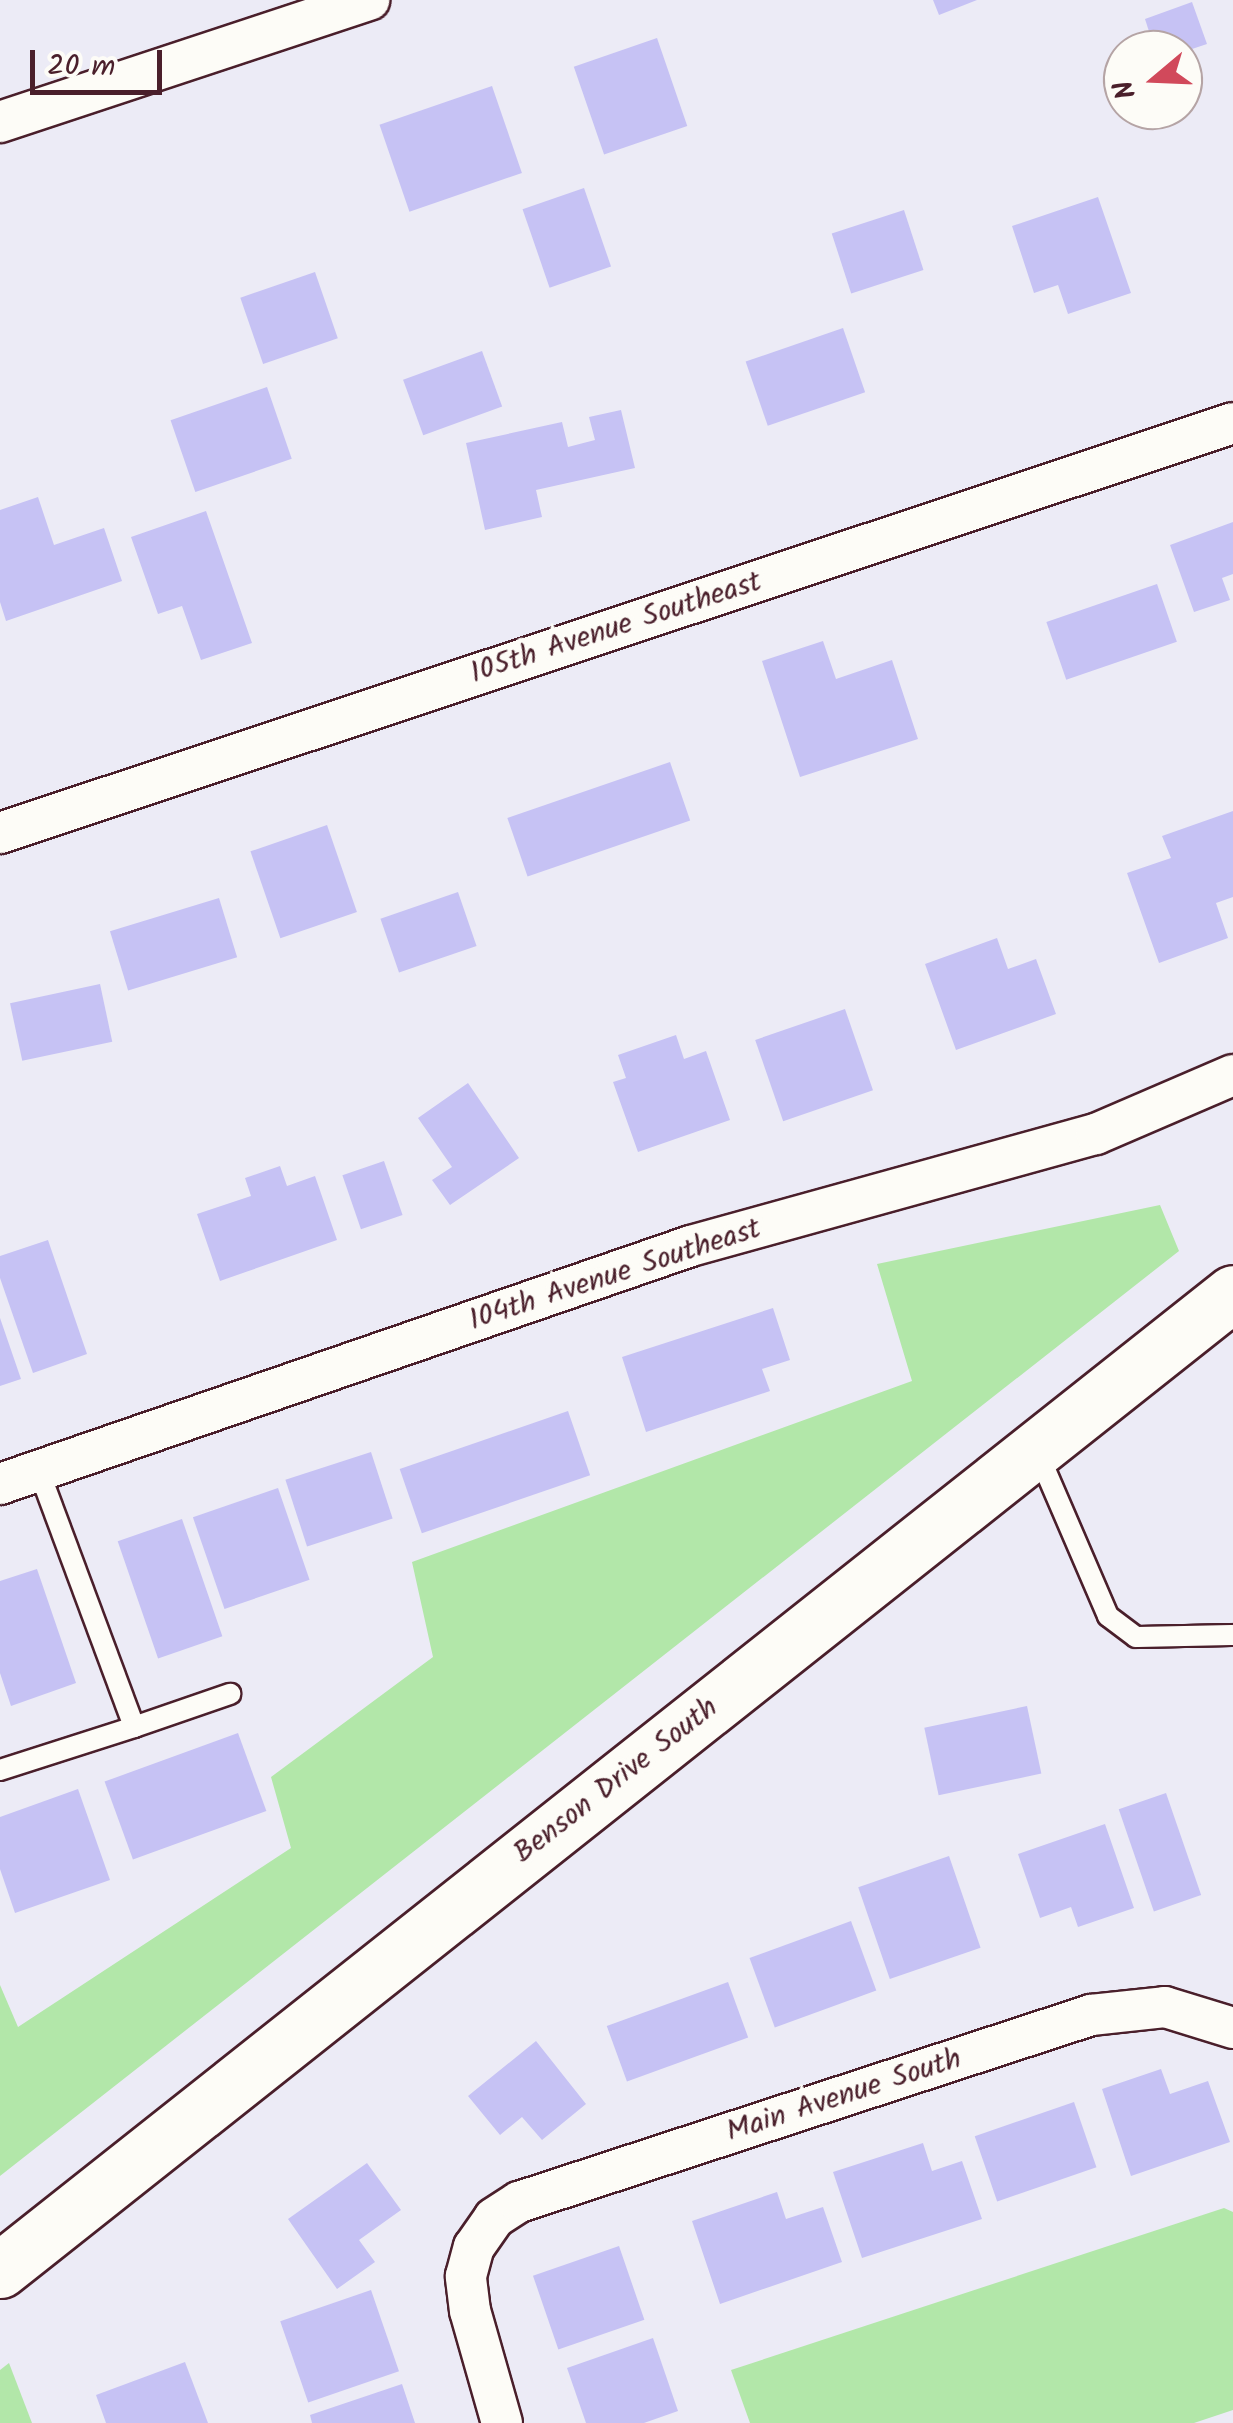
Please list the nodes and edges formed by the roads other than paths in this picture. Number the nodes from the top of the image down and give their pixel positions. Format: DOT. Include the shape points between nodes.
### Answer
graph roads {
  1 [pos="368,0"];
  2 [pos="0,122"];
  3 [pos="1233,423"];
  4 [pos="0,833"];
  5 [pos="1233,1075"];
  6 [pos="1233,1293"];
  7 [pos="1036,1449"];
  8 [pos="38,1471"];
  9 [pos="0,1484"];
  10 [pos="1233,1634"];
  11 [pos="230,1694"];
  12 [pos="134,1727"];
  13 [pos="0,1770"];
  14 [pos="1233,2028"];
  15 [pos="0,2270"];
  16 [pos="502,2423"];
  1 -- 2 [label="street"];
  3 -- 4 [label="street, 105th Avenue Southeast"];
  5 -- 8 [label="street, 104th Avenue Southeast" via="1096,1134 692,1246"];
  6 -- 7 [label="main road, Benson Drive South"];
  7 -- 10 [label="lane" via="1108,1616 1136,1637"];
  7 -- 15 [label="main road, Benson Drive South"];
  8 -- 9 [label="street, 104th Avenue Southeast"];
  8 -- 12 [label="lane"];
  11 -- 12 [label="lane"];
  12 -- 13 [label="lane"];
  14 -- 16 [label="street, Main Avenue South" via="1165,2007 1091,2015 519,2202 494,2218 474,2246 466,2276"];
}
